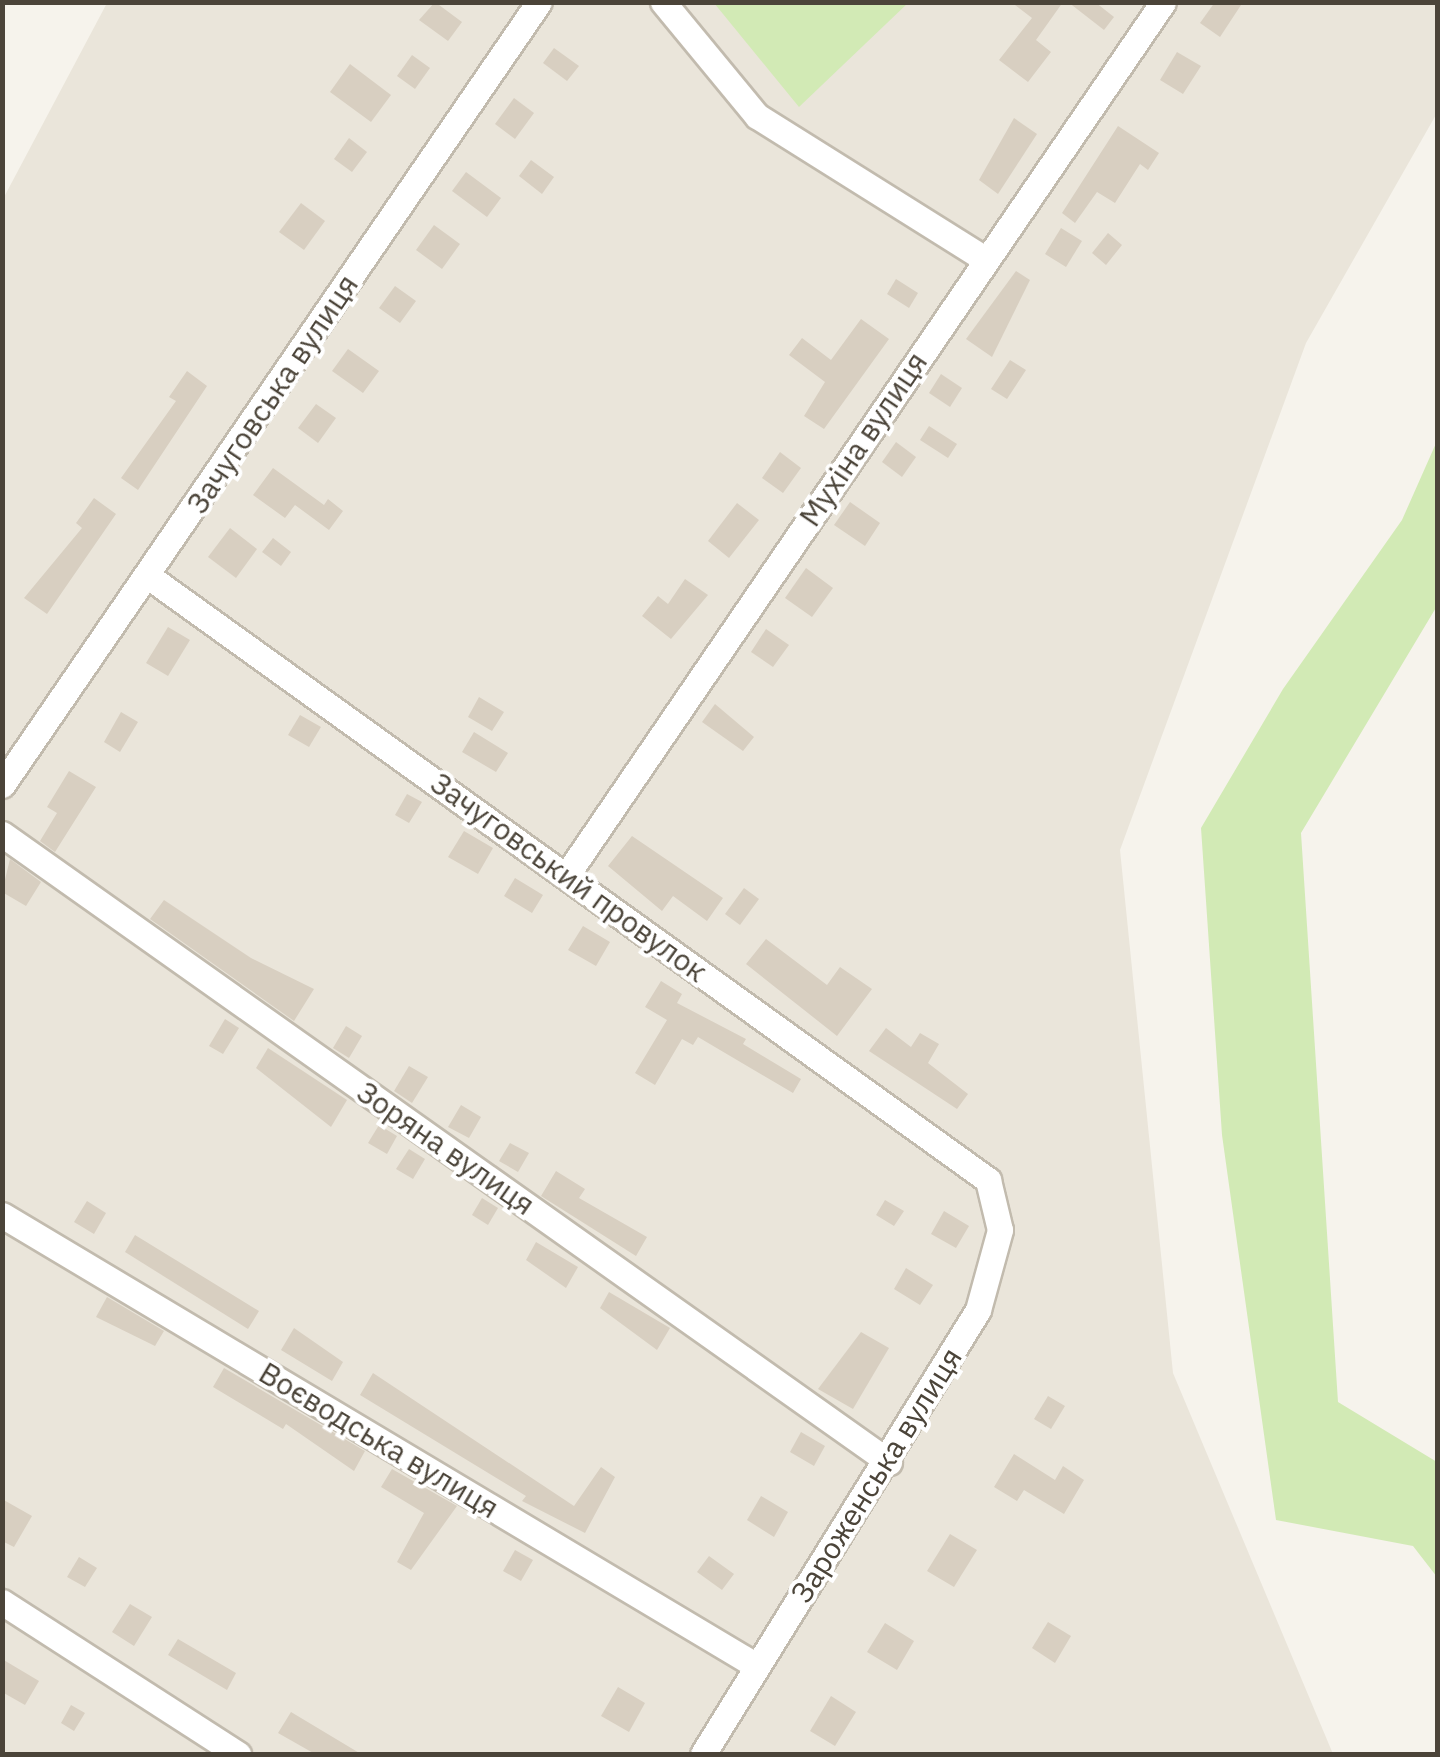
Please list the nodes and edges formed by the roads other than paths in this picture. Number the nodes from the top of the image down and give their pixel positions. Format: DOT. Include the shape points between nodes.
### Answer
graph roads {
  1 [pos="538,2"];
  2 [pos="663,2"];
  3 [pos="1163,2"];
  4 [pos="985,259"];
  5 [pos="148,576"];
  6 [pos="6,771"];
  7 [pos="2,834"];
  8 [pos="566,876"];
  9 [pos="988,1180"];
  10 [pos="2,1215"];
  11 [pos="889,1462"];
  12 [pos="2,1602"];
  13 [pos="755,1665"];
  14 [pos="238,1754"];
  15 [pos="704,1754"];
  1 -- 5 [label="street, Зачуговська вулиця"];
  2 -- 4 [label="street" via="757,116"];
  3 -- 4 [label="street, Мухіна вулиця"];
  4 -- 8 [label="street, Мухіна вулиця"];
  5 -- 6 [label="street, Зачуговська вулиця"];
  5 -- 8 [label="street, Зачуговський провулок"];
  7 -- 11 [label="street, Зоряна вулиця"];
  8 -- 9 [label="street, Зачуговський провулок"];
  9 -- 11 [label="street, Зароженська вулиця" via="1000,1230 978,1310"];
  10 -- 13 [label="street, Воєводська вулиця"];
  11 -- 13 [label="street, Зароженська вулиця"];
  12 -- 14 [label="street"];
  13 -- 15 [label="street, Зароженська вулиця"];
}
